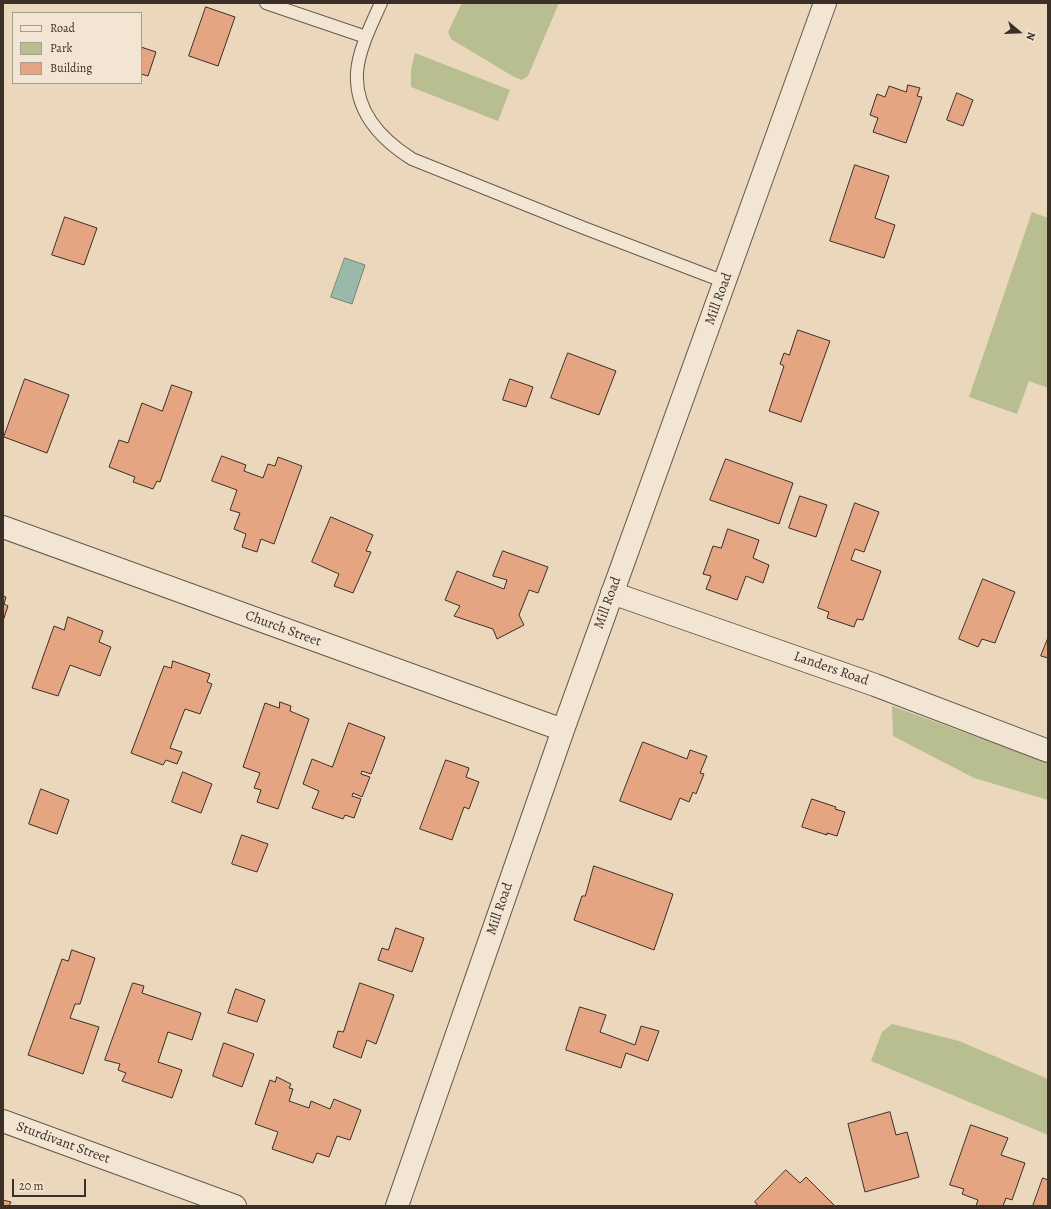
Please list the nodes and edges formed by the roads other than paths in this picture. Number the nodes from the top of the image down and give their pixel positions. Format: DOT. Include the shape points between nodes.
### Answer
graph roads {
  1 [pos="266,3"];
  2 [pos="381,3"];
  3 [pos="825,3"];
  4 [pos="366,37"];
  5 [pos="725,282"];
  6 [pos="3,527"];
  7 [pos="612,593"];
  8 [pos="563,730"];
  9 [pos="1048,751"];
  10 [pos="3,1121"];
  11 [pos="235,1206"];
  12 [pos="397,1206"];
  1 -- 4 [label="lane"];
  2 -- 4 [label="lane"];
  3 -- 5 [label="street, Mill Road"];
  4 -- 5 [label="lane" via="357,72 360,103 376,129 392,146 412,159"];
  5 -- 7 [label="street, Mill Road"];
  6 -- 8 [label="street, Church Street"];
  7 -- 8 [label="street, Mill Road"];
  7 -- 9 [label="street, Landers Road" via="875,685"];
  8 -- 12 [label="street, Mill Road"];
  10 -- 11 [label="street, Sturdivant Street"];
}
